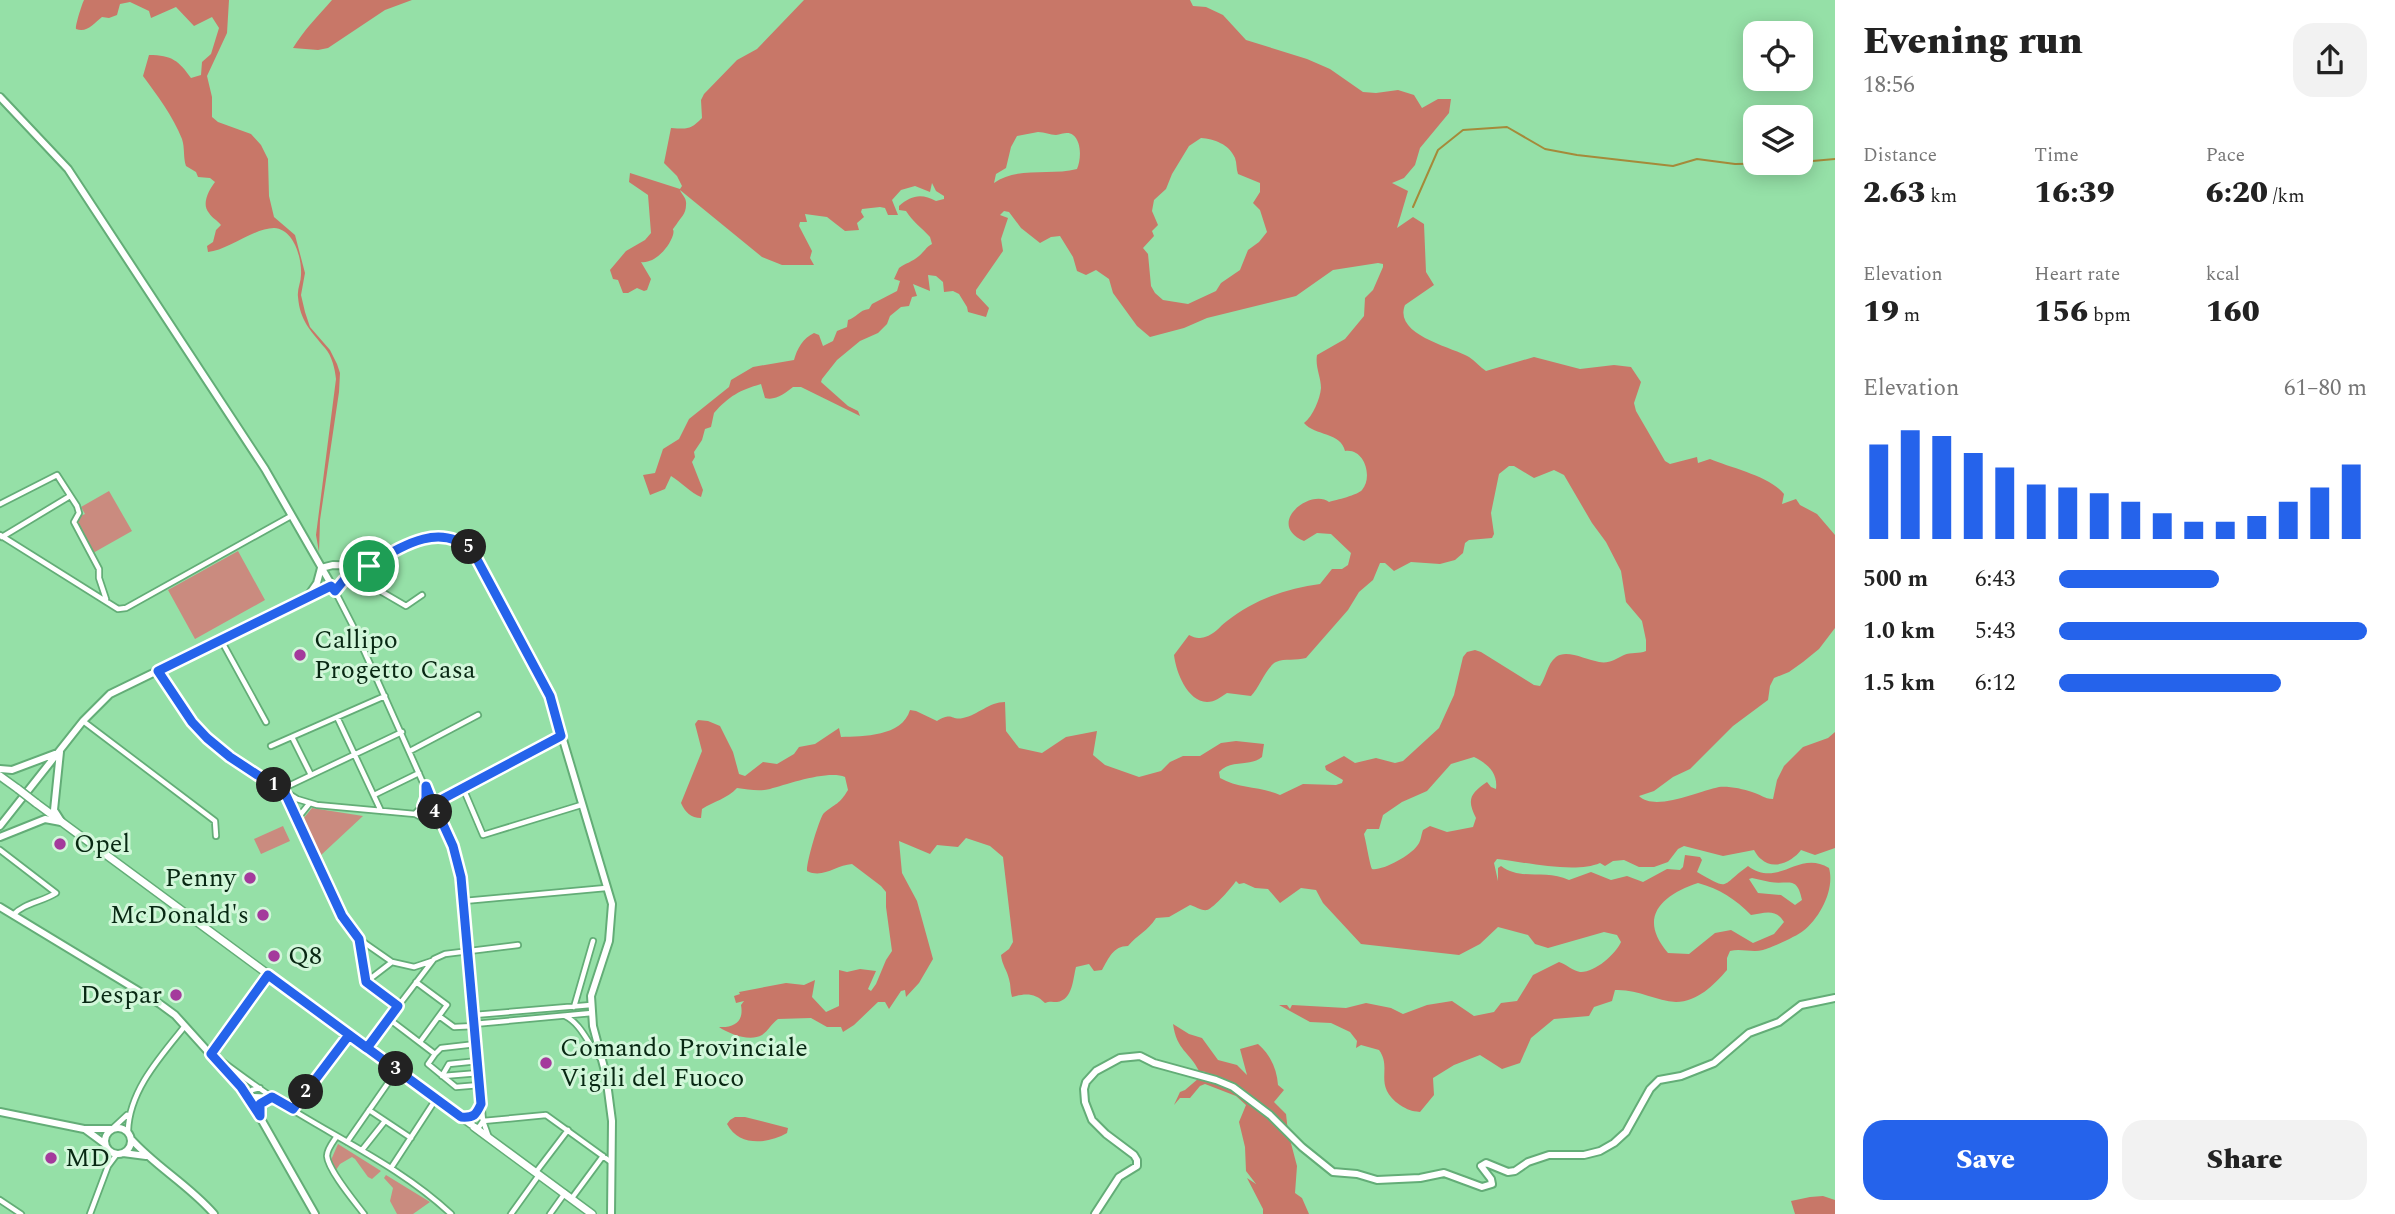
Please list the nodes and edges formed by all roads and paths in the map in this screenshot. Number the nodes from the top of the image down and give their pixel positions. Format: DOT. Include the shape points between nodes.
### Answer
graph roads {
  1 [pos="0,97"];
  2 [pos="70,496"];
  3 [pos="0,504"];
  4 [pos="291,516"];
  5 [pos="1,536"];
  6 [pos="322,551"];
  7 [pos="315,558"];
  8 [pos="337,565"];
  9 [pos="369,566"];
  10 [pos="321,568"];
  11 [pos="344,580"];
  12 [pos="331,586"];
  13 [pos="422,595"];
  14 [pos="309,596"];
  15 [pos="106,600"];
  16 [pos="220,640"];
  17 [pos="158,671"];
  18 [pos="385,696"];
  19 [pos="478,715"];
  20 [pos="337,717"];
  21 [pos="83,721"];
  22 [pos="266,722"];
  23 [pos="402,732"];
  24 [pos="561,736"];
  25 [pos="292,737"];
  26 [pos="271,746"];
  27 [pos="410,751"];
  28 [pos="60,752"];
  29 [pos="355,755"];
  30 [pos="0,769"];
  31 [pos="419,773"];
  32 [pos="311,775"];
  33 [pos="0,776"];
  34 [pos="426,786"];
  35 [pos="463,788"];
  36 [pos="283,791"];
  37 [pos="373,795"];
  38 [pos="309,804"];
  39 [pos="433,804"];
  40 [pos="423,806"];
  41 [pos="581,806"];
  42 [pos="381,812"];
  43 [pos="438,813"];
  44 [pos="415,814"];
  45 [pos="425,818"];
  46 [pos="297,819"];
  47 [pos="61,822"];
  48 [pos="0,826"];
  49 [pos="444,829"];
  50 [pos="216,836"];
  51 [pos="0,837"];
  52 [pos="0,850"];
  53 [pos="606,888"];
  54 [pos="464,901"];
  55 [pos="0,907"];
  56 [pos="13,915"];
  57 [pos="359,939"];
  58 [pos="593,941"];
  59 [pos="518,945"];
  60 [pos="468,951"];
  61 [pos="433,961"];
  62 [pos="393,962"];
  63 [pos="268,975"];
  64 [pos="366,982"];
  65 [pos="416,982"];
  66 [pos="1835,998"];
  67 [pos="398,1006"];
  68 [pos="575,1007"];
  69 [pos="592,1009"];
  70 [pos="474,1015"];
  71 [pos="439,1016"];
  72 [pos="564,1016"];
  73 [pos="389,1019"];
  74 [pos="475,1025"];
  75 [pos="185,1027"];
  76 [pos="349,1035"];
  77 [pos="420,1042"];
  78 [pos="476,1044"];
  79 [pos="367,1048"];
  80 [pos="211,1054"];
  81 [pos="435,1054"];
  82 [pos="602,1060"];
  83 [pos="478,1061"];
  84 [pos="397,1070"];
  85 [pos="479,1073"];
  86 [pos="442,1076"];
  87 [pos="480,1085"];
  88 [pos="260,1088"];
  89 [pos="248,1096"];
  90 [pos="272,1097"];
  91 [pos="436,1099"];
  92 [pos="481,1104"];
  93 [pos="293,1109"];
  94 [pos="369,1110"];
  95 [pos="0,1112"];
  96 [pos="128,1115"];
  97 [pos="260,1116"];
  98 [pos="483,1120"];
  99 [pos="385,1121"];
  100 [pos="473,1121"];
  101 [pos="112,1128"];
  102 [pos="84,1129"];
  103 [pos="568,1130"];
  104 [pos="128,1131"];
  105 [pos="337,1136"];
  106 [pos="488,1137"];
  107 [pos="411,1138"];
  108 [pos="131,1139"];
  109 [pos="347,1142"];
  110 [pos="106,1146"];
  111 [pos="362,1151"];
  112 [pos="120,1153"];
  113 [pos="603,1156"];
  114 [pos="148,1157"];
  115 [pos="612,1163"];
  116 [pos="108,1166"];
  117 [pos="391,1168"];
  118 [pos="538,1174"];
  119 [pos="568,1196"];
  120 [pos="0,1200"];
  121 [pos="552,1212"];
  122 [pos="21,1214"];
  123 [pos="90,1214"];
  124 [pos="214,1214"];
  125 [pos="315,1214"];
  126 [pos="364,1214"];
  127 [pos="451,1214"];
  128 [pos="511,1214"];
  129 [pos="560,1214"];
  130 [pos="592,1214"];
  131 [pos="611,1214"];
  132 [pos="1096,1214"];
  1 -- 4 [label="street" via="68,169 265,469"];
  2 -- 3 [label="street" via="57,475"];
  2 -- 5 [label="street"];
  2 -- 15 [label="street" via="78,506 74,522 99,569"];
  4 -- 7 [label="street"];
  4 -- 15 [label="street" via="126,608 118,609"];
  5 -- 15 [label="street"];
  6 -- 7 [label="street"];
  7 -- 10 [label="street"];
  8 -- 9 [label="street"];
  8 -- 10 [label="street"];
  8 -- 11 [label="street"];
  9 -- 11 [label="street"];
  9 -- 13 [label="street" via="382,592 406,606"];
  9 -- 24 [label="street" via="424,537 446,536 463,542 472,550 550,696"];
  10 -- 12 [label="street"];
  10 -- 14 [label="street"];
  11 -- 12 [label="street"];
  12 -- 14 [label="street"];
  12 -- 18 [label="street"];
  14 -- 16 [label="street"];
  16 -- 17 [label="street"];
  16 -- 22 [label="street"];
  17 -- 21 [label="street" via="110,694"];
  17 -- 36 [label="street" via="207,738"];
  18 -- 20 [label="street"];
  18 -- 23 [label="street"];
  19 -- 27 [label="street"];
  20 -- 25 [label="street"];
  20 -- 29 [label="street"];
  21 -- 28 [label="street"];
  21 -- 50 [label="street" via="215,821"];
  23 -- 27 [label="street"];
  23 -- 29 [label="street"];
  24 -- 35 [label="street"];
  24 -- 41 [label="street"];
  25 -- 26 [label="street"];
  25 -- 32 [label="street"];
  27 -- 31 [label="street"];
  28 -- 30 [label="street"];
  28 -- 47 [label="street" via="54,810"];
  28 -- 48 [label="street"];
  29 -- 32 [label="street"];
  29 -- 37 [label="street"];
  31 -- 34 [label="street"];
  31 -- 37 [label="street"];
  32 -- 36 [label="street"];
  33 -- 47 [label="main road, bridge"];
  34 -- 39 [label="street"];
  34 -- 40 [label="street"];
  35 -- 39 [label="street"];
  35 -- 41 [label="street" via="483,835"];
  36 -- 38 [label="street"];
  36 -- 46 [label="street"];
  37 -- 42 [label="street"];
  38 -- 42 [label="street"];
  38 -- 46 [label="street"];
  39 -- 43 [label="street"];
  40 -- 43 [label="street"];
  40 -- 44 [label="street"];
  41 -- 53 [label="street"];
  42 -- 44 [label="street"];
  43 -- 45 [label="street"];
  43 -- 49 [label="street"];
  44 -- 45 [label="street"];
  45 -- 49 [label="street"];
  46 -- 57 [label="street" via="342,916"];
  47 -- 51 [label="street" via="44,819"];
  47 -- 63 [label="main road"];
  49 -- 54 [label="street" via="457,859"];
  52 -- 56 [label="street" via="55,894 19,908"];
  53 -- 54 [label="street"];
  53 -- 69 [label="street" via="612,904 609,942 591,996"];
  54 -- 60 [label="street"];
  55 -- 56 [label="street"];
  56 -- 75 [label="street" via="160,1004"];
  57 -- 62 [label="street"];
  57 -- 64 [label="street"];
  58 -- 68 [label="street"];
  59 -- 60 [label="street"];
  60 -- 61 [label="street"];
  60 -- 70 [label="street"];
  61 -- 62 [label="street" via="414,967"];
  61 -- 65 [label="street"];
  62 -- 64 [label="street"];
  63 -- 76 [label="main road"];
  63 -- 80 [label="street"];
  64 -- 67 [label="street"];
  65 -- 67 [label="street"];
  65 -- 71 [label="street" via="447,1005"];
  66 -- 132 [label="street" via="1798,1006 1779,1022 1749,1033 1714,1063 1659,1080 1626,1132 1606,1148 1590,1155 1543,1157 1515,1171 1486,1163 1481,1166 1492,1184 1482,1187 1444,1173 1377,1180 1333,1172 1233,1087 1140,1056 1120,1058 1090,1075 1085,1102 1093,1120 1134,1155 1137,1166 1119,1177"];
  67 -- 73 [label="street"];
  68 -- 69 [label="street"];
  68 -- 70 [label="street"];
  69 -- 72 [label="street"];
  69 -- 82 [label="street"];
  70 -- 74 [label="street"];
  71 -- 74 [label="street" via="454,1027"];
  71 -- 77 [label="street"];
  72 -- 74 [label="street"];
  72 -- 82 [label="street" via="576,1021"];
  73 -- 77 [label="street"];
  73 -- 79 [label="street"];
  74 -- 78 [label="street"];
  75 -- 80 [label="street"];
  75 -- 96 [label="street" via="148,1074"];
  76 -- 79 [label="main road"];
  76 -- 93 [label="street"];
  77 -- 81 [label="street"];
  78 -- 81 [label="street" via="441,1048"];
  78 -- 83 [label="street"];
  79 -- 84 [label="main road"];
  80 -- 88 [label="street"];
  80 -- 89 [label="street"];
  81 -- 86 [label="street" via="428,1064"];
  82 -- 115 [label="street" via="612,1121"];
  83 -- 85 [label="street"];
  83 -- 86 [label="street" via="449,1064"];
  84 -- 91 [label="main road"];
  84 -- 94 [label="street"];
  85 -- 86 [label="street"];
  85 -- 87 [label="street"];
  86 -- 87 [label="street" via="456,1087"];
  87 -- 92 [label="street"];
  88 -- 89 [label="street"];
  88 -- 90 [label="street"];
  89 -- 90 [label="street"];
  89 -- 97 [label="street"];
  90 -- 93 [label="street"];
  90 -- 97 [label="street" via="260,1104"];
  91 -- 100 [label="main road"];
  91 -- 107 [label="street"];
  92 -- 98 [label="street"];
  92 -- 100 [label="street"];
  93 -- 105 [label="street"];
  94 -- 99 [label="street"];
  94 -- 109 [label="street"];
  95 -- 102 [label="street"];
  96 -- 101 [label="street"];
  96 -- 104 [label="street"];
  97 -- 125 [label="street"];
  98 -- 100 [label="street"];
  98 -- 100 [label="street" via="480,1127"];
  98 -- 103 [label="street" via="546,1115"];
  98 -- 106 [label="street"];
  99 -- 107 [label="street"];
  99 -- 111 [label="street"];
  100 -- 106 [label="main road"];
  101 -- 102 [label="street"];
  101 -- 104 [label="street"];
  101 -- 110 [label="street" via="105,1137"];
  102 -- 110 [label="street"];
  103 -- 113 [label="street"];
  103 -- 118 [label="street"];
  104 -- 108 [label="street"];
  105 -- 109 [label="street"];
  105 -- 126 [label="street" via="327,1159"];
  106 -- 118 [label="main road"];
  107 -- 117 [label="street"];
  108 -- 112 [label="street" via="130,1147"];
  108 -- 114 [label="street"];
  109 -- 111 [label="street"];
  110 -- 112 [label="street"];
  110 -- 116 [label="street"];
  111 -- 117 [label="street"];
  112 -- 114 [label="street"];
  112 -- 116 [label="street"];
  113 -- 115 [label="street"];
  113 -- 119 [label="street"];
  114 -- 124 [label="street" via="176,1176"];
  115 -- 131 [label="street"];
  116 -- 123 [label="street"];
  117 -- 127 [label="street"];
  118 -- 119 [label="main road"];
  118 -- 128 [label="street"];
  119 -- 121 [label="street"];
  119 -- 130 [label="main road"];
  120 -- 122 [label="street"];
  121 -- 129 [label="street"];
}
